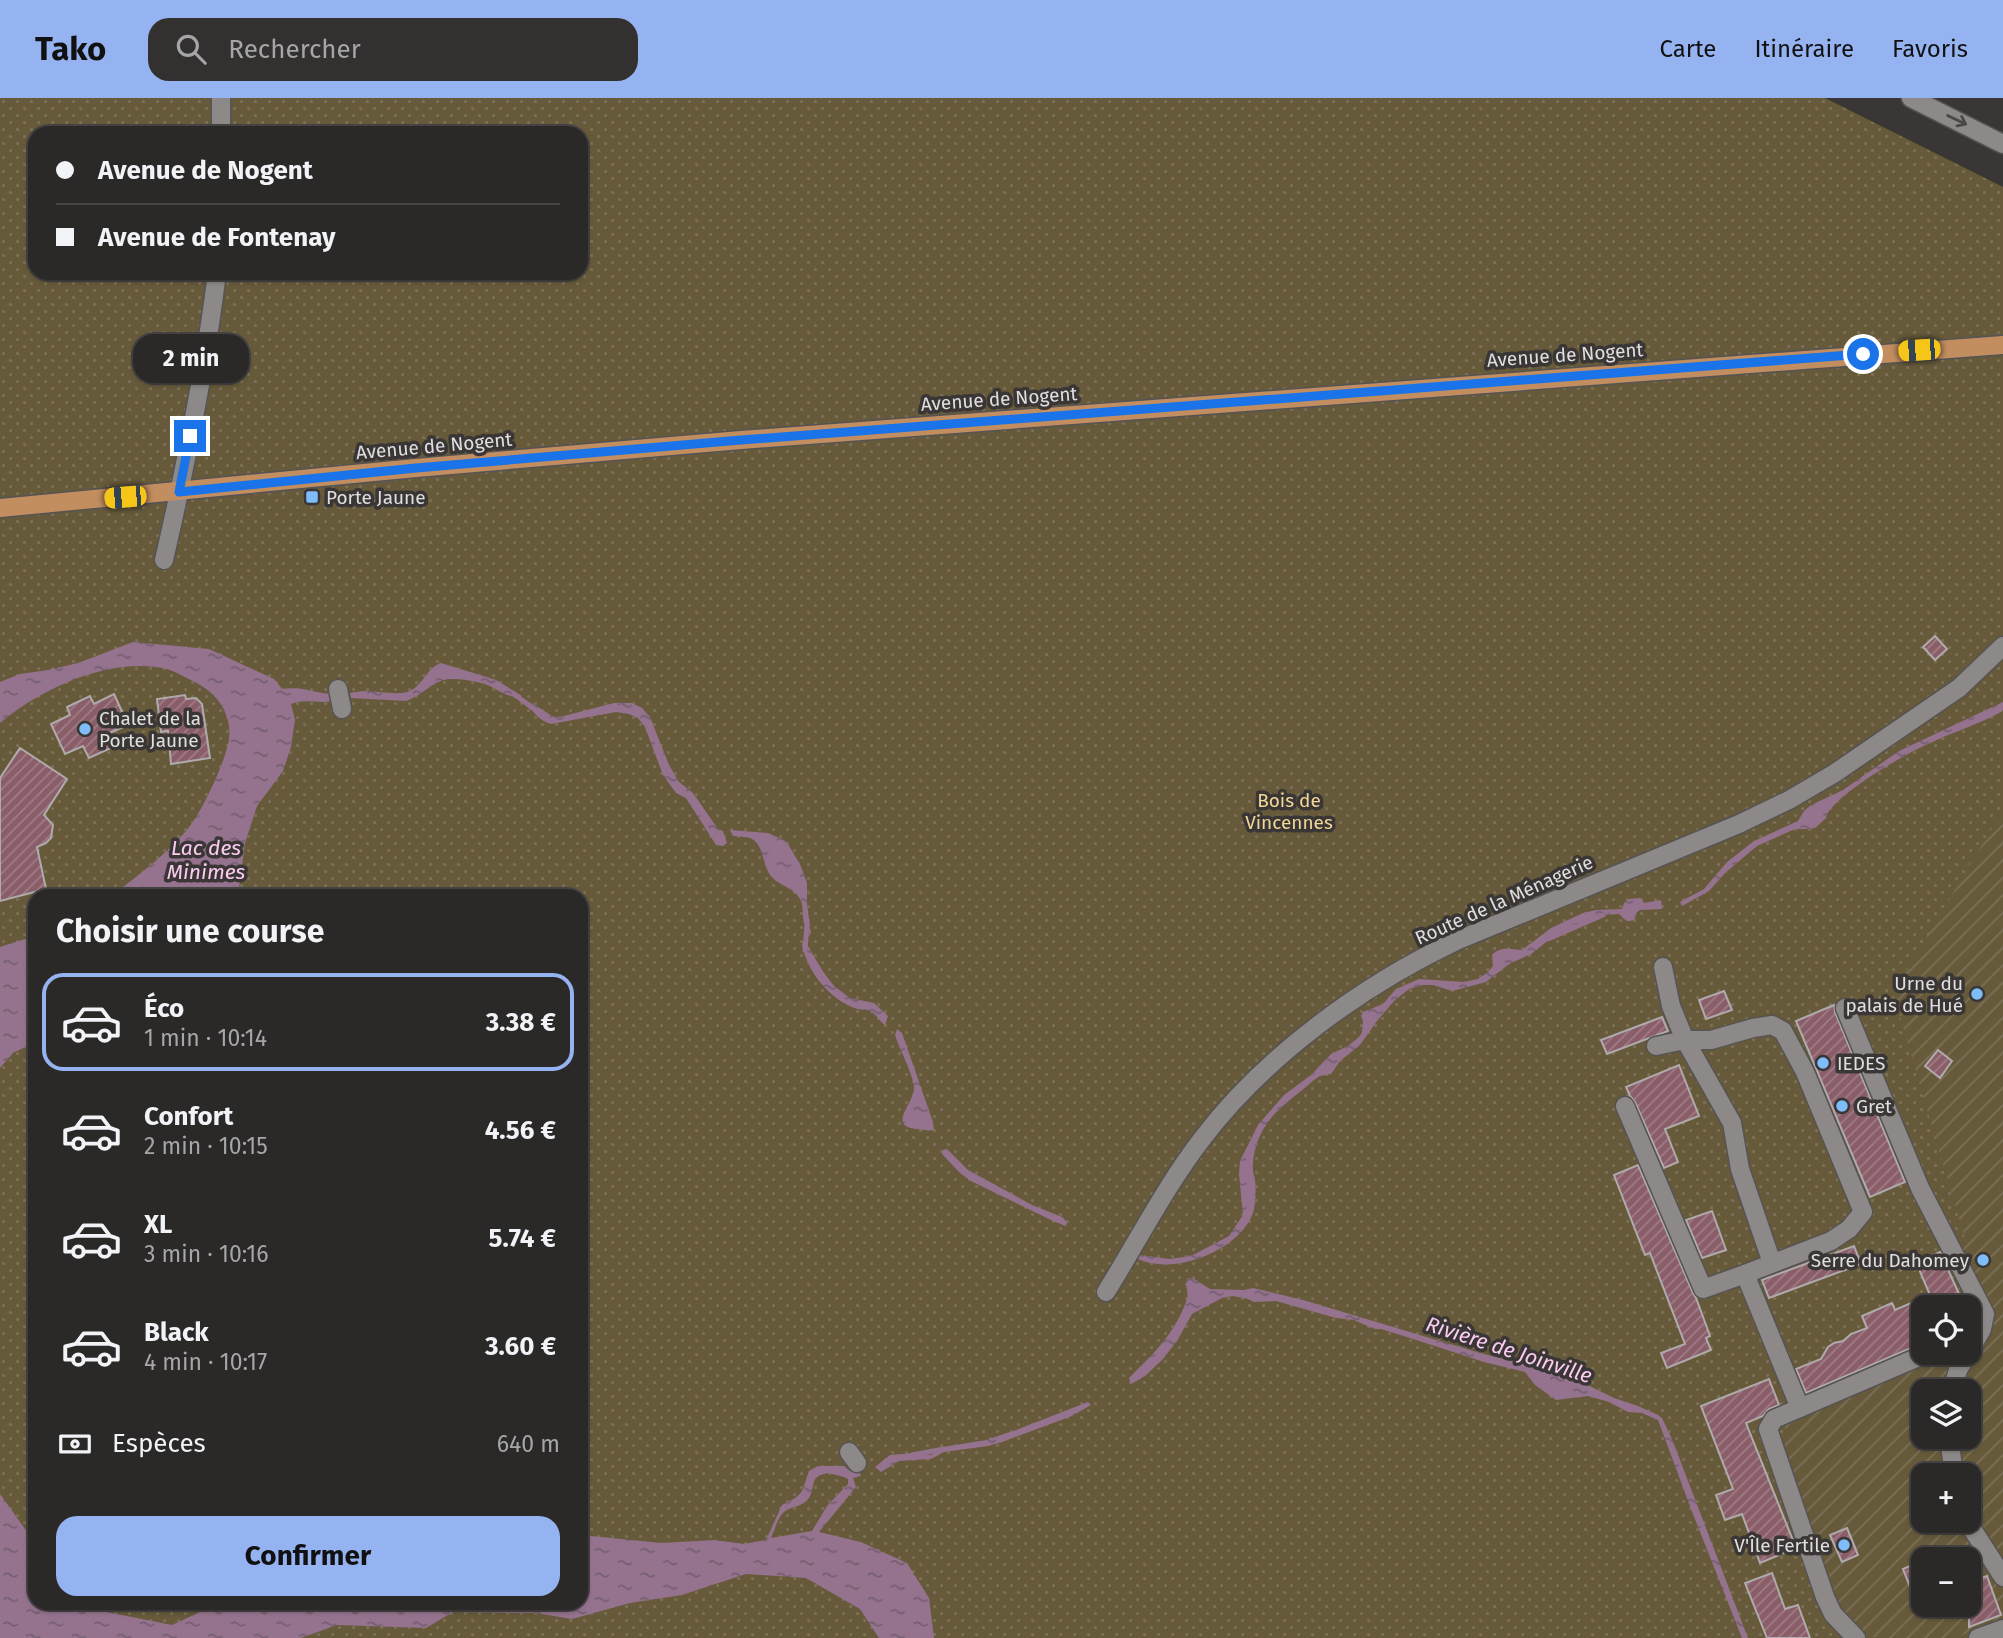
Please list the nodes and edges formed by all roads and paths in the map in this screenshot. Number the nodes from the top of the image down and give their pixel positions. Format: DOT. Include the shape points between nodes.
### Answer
graph roads {
  1 [pos="220,98"];
  2 [pos="1911,98"];
  3 [pos="221,126"];
  4 [pos="2003,144"];
  5 [pos="216,280"];
  6 [pos="2003,345"];
  7 [pos="179,492"];
  8 [pos="0,508"];
  9 [pos="164,560"];
  10 [pos="2003,646"];
  11 [pos="1662,967"];
  12 [pos="1845,1009"];
  13 [pos="1685,1040"];
  14 [pos="1656,1046"];
  15 [pos="1625,1106"];
  16 [pos="1772,1263"];
  17 [pos="1745,1274"];
  18 [pos="1106,1292"];
  19 [pos="1975,1295"];
  20 [pos="1981,1306"];
  21 [pos="1981,1322"];
  22 [pos="1911,1360"];
  23 [pos="1800,1408"];
  24 [pos="1974,1533"];
  25 [pos="2003,1577"];
  26 [pos="2003,1629"];
  27 [pos="1856,1638"];
  28 [pos="1978,1638"];
  1 -- 3 [label="street"];
  2 -- 4 [label="street, one-way"];
  5 -- 7 [label="street"];
  6 -- 7 [label="main road, Avenue de Nogent" via="741,440"];
  7 -- 8 [label="main road, Avenue de Nogent"];
  7 -- 9 [label="street"];
  10 -- 18 [label="street, Route de la Ménagerie" via="1959,688 1789,800 1456,941 1336,1011 1265,1071 1203,1138"];
  11 -- 13 [label="street"];
  12 -- 19 [label="street" via="1920,1188"];
  13 -- 14 [label="street"];
  13 -- 16 [label="street" via="1732,1123 1740,1169"];
  13 -- 16 [label="street" via="1711,1040 1772,1025 1783,1031 1805,1072 1863,1212 1831,1241"];
  15 -- 17 [label="street" via="1703,1289"];
  16 -- 17 [label="street"];
  17 -- 23 [label="street"];
  20 -- 21 [label="street" via="1985,1314"];
  22 -- 23 [label="street"];
  23 -- 27 [label="street" via="1774,1419 1768,1429 1825,1598"];
  24 -- 25 [label="street"];
  26 -- 28 [label="street"];
}
